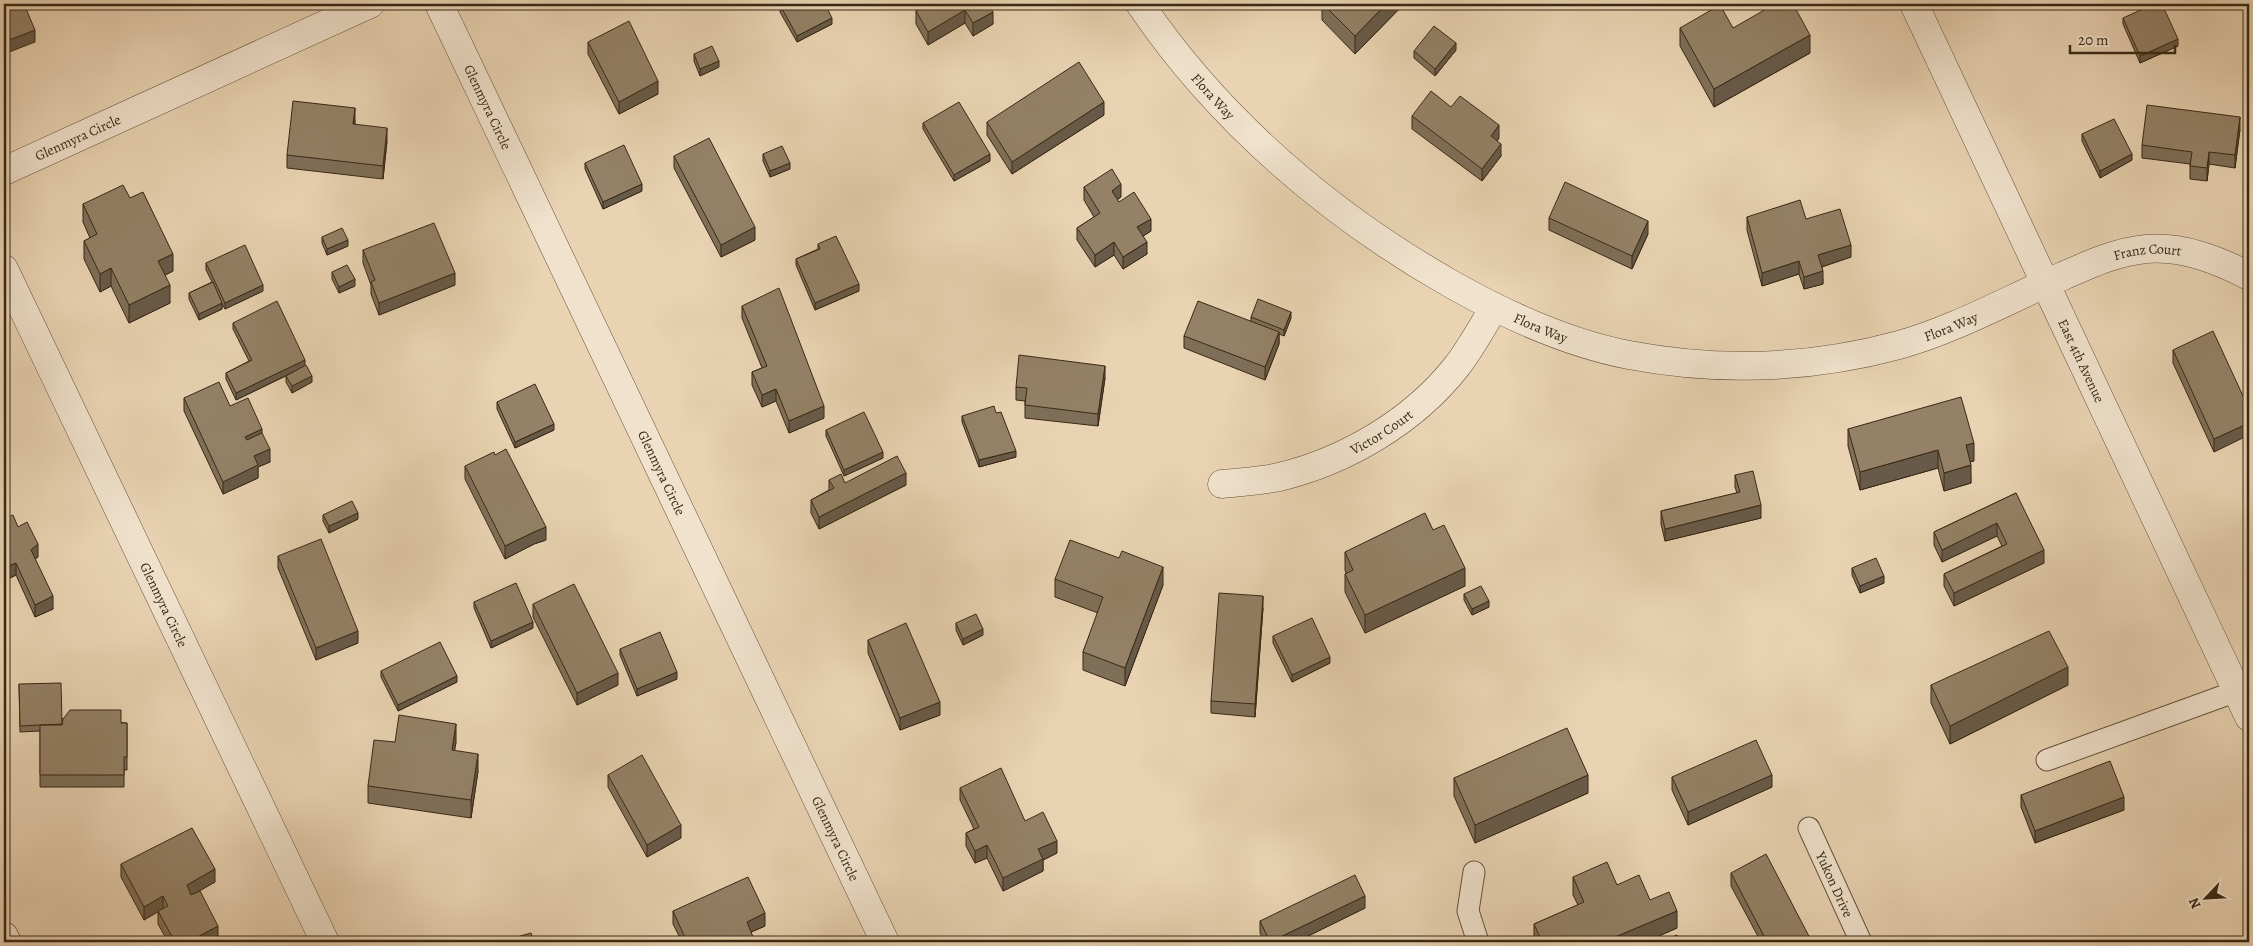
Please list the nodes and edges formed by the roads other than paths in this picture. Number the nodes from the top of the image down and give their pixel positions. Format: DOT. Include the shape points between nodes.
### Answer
graph roads {
  1 [pos="439,4"];
  2 [pos="1140,4"];
  3 [pos="1914,4"];
  4 [pos="364,5"];
  5 [pos="4,171"];
  6 [pos="4,269"];
  7 [pos="2249,276"];
  8 [pos="2046,284"];
  9 [pos="1494,308"];
  10 [pos="1222,484"];
  11 [pos="2237,692"];
  12 [pos="2249,717"];
  13 [pos="2047,760"];
  14 [pos="1809,828"];
  15 [pos="1474,872"];
  16 [pos="4,936"];
  17 [pos="6,942"];
  18 [pos="325,942"];
  19 [pos="885,942"];
  20 [pos="1478,942"];
  21 [pos="1861,942"];
  1 -- 19 [label="street, Glenmyra Circle"];
  2 -- 9 [label="street, Flora Way" via="1203,84 1264,147 1329,204 1402,256"];
  3 -- 8 [label="street, East 4th Avenue"];
  4 -- 5 [label="street, Glenmyra Circle"];
  6 -- 18 [label="street, Glenmyra Circle"];
  7 -- 8 [label="street, Franz Court" via="2190,252 2149,249 2111,255"];
  8 -- 9 [label="street, Flora Way" via="1965,321 1901,344 1833,360 1764,366 1696,365 1626,354 1561,336"];
  8 -- 11 [label="street, East 4th Avenue"];
  9 -- 10 [label="street, Victor Court" via="1457,366 1419,406 1374,438 1328,461 1278,477"];
  11 -- 12 [label="street, East 4th Avenue"];
  11 -- 13 [label="lane"];
  14 -- 21 [label="lane, Yukon Drive"];
  15 -- 20 [label="lane" via="1468,911"];
  16 -- 17 [label="street"];
}
